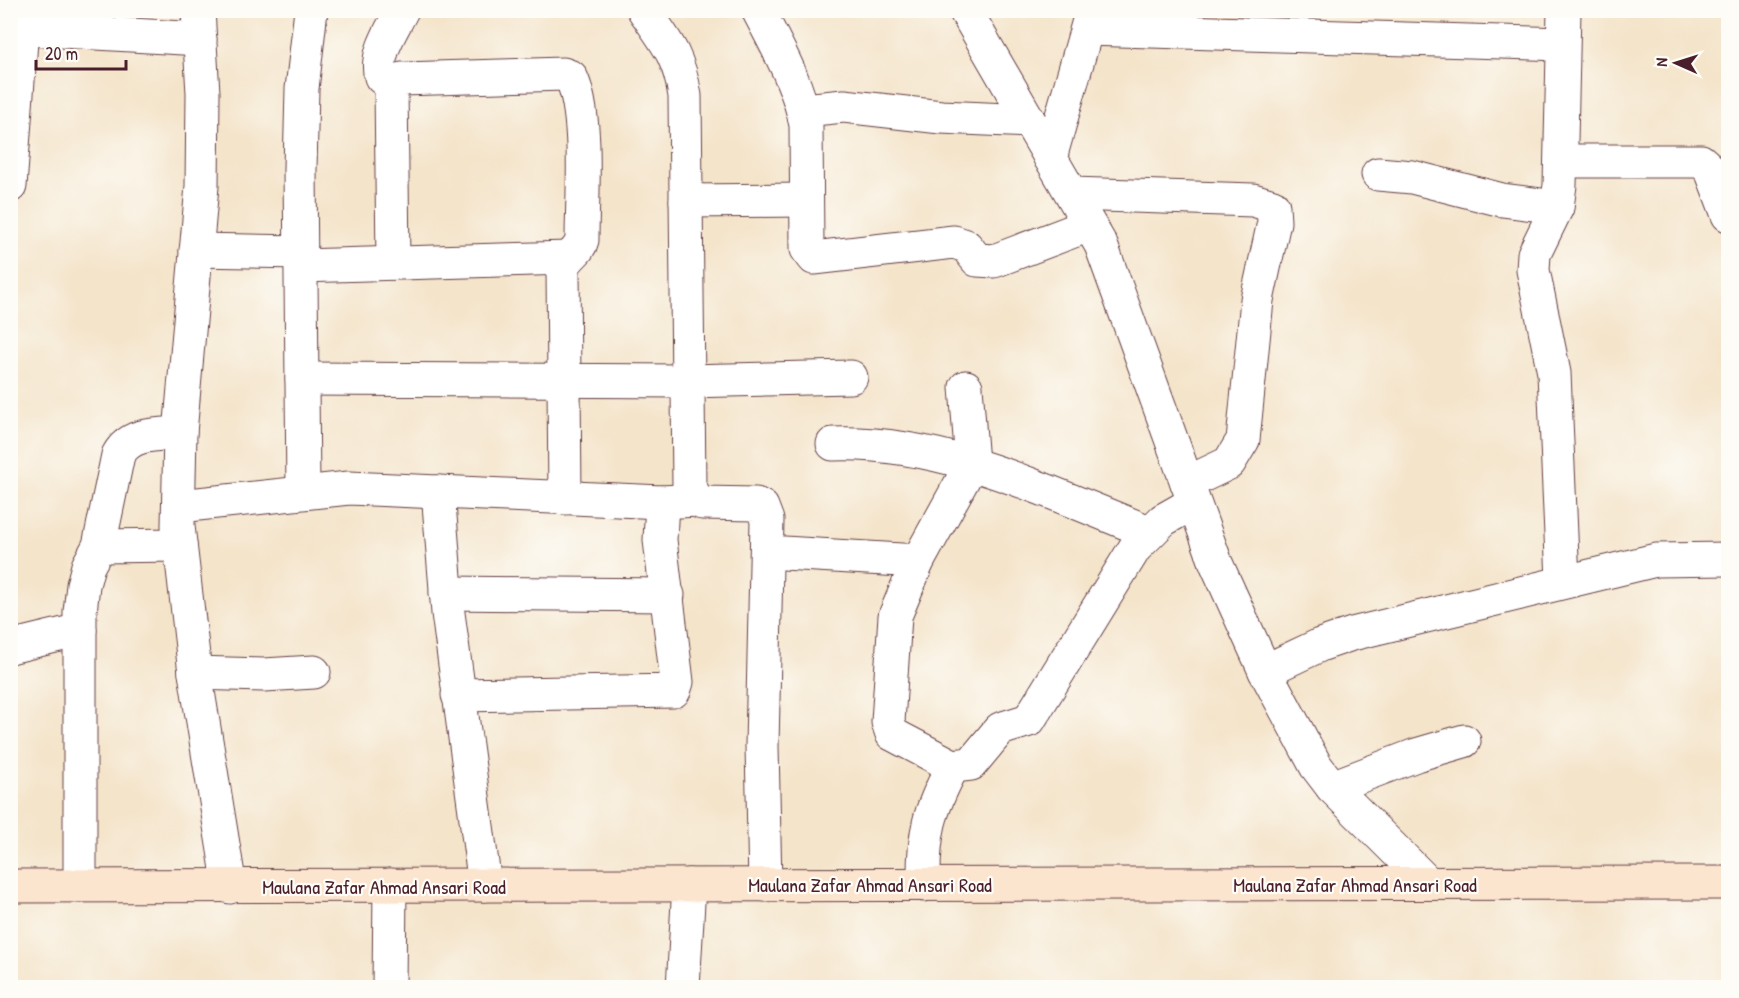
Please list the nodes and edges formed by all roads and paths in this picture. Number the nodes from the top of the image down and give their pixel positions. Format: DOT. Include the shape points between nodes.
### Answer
graph roads {
  1 [pos="310,10"];
  2 [pos="402,10"];
  3 [pos="644,10"];
  4 [pos="758,10"];
  5 [pos="965,10"];
  6 [pos="1564,10"];
  7 [pos="1089,20"];
  8 [pos="199,25"];
  9 [pos="16,28"];
  10 [pos="1562,44"];
  11 [pos="391,85"];
  12 [pos="803,110"];
  13 [pos="1029,121"];
  14 [pos="1050,158"];
  15 [pos="1561,161"];
  16 [pos="1378,174"];
  17 [pos="11,177"];
  18 [pos="10,186"];
  19 [pos="1072,194"];
  20 [pos="806,200"];
  21 [pos="686,201"];
  22 [pos="1557,207"];
  23 [pos="1728,215"];
  24 [pos="1089,225"];
  25 [pos="196,250"];
  26 [pos="568,258"];
  27 [pos="301,259"];
  28 [pos="393,263"];
  29 [pos="850,377"];
  30 [pos="302,379"];
  31 [pos="564,380"];
  32 [pos="687,381"];
  33 [pos="966,387"];
  34 [pos="180,433"];
  35 [pos="832,444"];
  36 [pos="972,463"];
  37 [pos="303,491"];
  38 [pos="438,492"];
  39 [pos="1190,493"];
  40 [pos="565,498"];
  41 [pos="697,500"];
  42 [pos="662,502"];
  43 [pos="178,506"];
  44 [pos="1149,531"];
  45 [pos="180,545"];
  46 [pos="99,546"];
  47 [pos="766,552"];
  48 [pos="1728,559"];
  49 [pos="918,561"];
  50 [pos="1563,581"];
  51 [pos="446,593"];
  52 [pos="668,595"];
  53 [pos="80,630"];
  54 [pos="10,647"];
  55 [pos="1265,671"];
  56 [pos="314,672"];
  57 [pos="195,673"];
  58 [pos="458,695"];
  59 [pos="1464,741"];
  60 [pos="953,766"];
  61 [pos="1332,787"];
  62 [pos="1428,883"];
  63 [pos="1728,883"];
  64 [pos="390,885"];
  65 [pos="485,885"];
  66 [pos="689,885"];
  67 [pos="765,885"];
  68 [pos="924,885"];
  69 [pos="10,886"];
  70 [pos="80,886"];
  71 [pos="230,887"];
  72 [pos="389,987"];
  73 [pos="683,987"];
  1 -- 27 [label="street" via="302,89"];
  2 -- 11 [label="street" via="378,65 381,77"];
  3 -- 21 [label="street" via="681,69"];
  4 -- 12 [label="street" via="792,77"];
  5 -- 13 [label="street"];
  6 -- 10 [label="street"];
  7 -- 10 [label="street"];
  7 -- 14 [label="street"];
  8 -- 9 [label="street"];
  8 -- 25 [label="street" via="202,186"];
  9 -- 17 [label="street"];
  10 -- 15 [label="street"];
  11 -- 26 [label="street" via="402,79 563,74 571,77 576,88 581,138 582,240 577,252"];
  11 -- 28 [label="street"];
  12 -- 13 [label="street" via="844,106 941,117"];
  12 -- 20 [label="street"];
  13 -- 14 [label="street"];
  14 -- 19 [label="street"];
  15 -- 22 [label="street"];
  15 -- 23 [label="street" via="1701,160 1711,170"];
  16 -- 22 [label="street" via="1412,177 1502,200"];
  17 -- 18 [label="street"];
  19 -- 24 [label="street"];
  19 -- 39 [label="street" via="1253,200 1273,206 1274,222 1257,300 1243,440 1229,463"];
  20 -- 21 [label="street"];
  20 -- 24 [label="street" via="807,249 814,258 822,259 954,242 966,246 977,260 994,261"];
  21 -- 32 [label="street"];
  22 -- 50 [label="street" via="1534,254 1533,270 1555,383"];
  24 -- 39 [label="street" via="1101,245"];
  25 -- 27 [label="street"];
  25 -- 34 [label="street"];
  26 -- 28 [label="street"];
  26 -- 31 [label="street" via="563,269"];
  27 -- 28 [label="street"];
  27 -- 30 [label="street"];
  29 -- 32 [label="street"];
  30 -- 31 [label="street"];
  30 -- 37 [label="street"];
  31 -- 32 [label="street"];
  31 -- 40 [label="street"];
  32 -- 41 [label="street" via="689,486"];
  33 -- 36 [label="street"];
  34 -- 43 [label="street"];
  34 -- 46 [label="street" via="134,438 124,444 118,455"];
  35 -- 36 [label="street" via="876,444"];
  36 -- 44 [label="street"];
  36 -- 49 [label="street"];
  37 -- 38 [label="street" via="349,488"];
  37 -- 43 [label="street"];
  38 -- 40 [label="street"];
  38 -- 51 [label="street"];
  39 -- 44 [label="street"];
  39 -- 55 [label="street" via="1216,563"];
  40 -- 42 [label="street"];
  41 -- 42 [label="street"];
  41 -- 47 [label="street" via="762,507 767,520"];
  42 -- 52 [label="street" via="660,540"];
  43 -- 45 [label="street"];
  44 -- 60 [label="street" via="1029,720 1000,729 971,764"];
  45 -- 46 [label="street"];
  45 -- 57 [label="street"];
  46 -- 53 [label="street" via="83,585"];
  47 -- 49 [label="street"];
  47 -- 67 [label="street" via="762,746"];
  48 -- 50 [label="street" via="1656,560"];
  49 -- 60 [label="street" via="901,597 892,629 889,729"];
  50 -- 55 [label="street" via="1352,634"];
  51 -- 52 [label="street"];
  51 -- 58 [label="street"];
  52 -- 58 [label="street" via="675,691"];
  53 -- 54 [label="street"];
  53 -- 70 [label="street"];
  55 -- 61 [label="street" via="1316,766"];
  56 -- 57 [label="street"];
  57 -- 71 [label="street"];
  58 -- 65 [label="street"];
  59 -- 61 [label="street"];
  60 -- 68 [label="street" via="927,824"];
  61 -- 62 [label="street"];
  62 -- 63 [label="street, Maulana Zafar Ahmad Ansari Road"];
  62 -- 68 [label="street, Maulana Zafar Ahmad Ansari Road"];
  64 -- 65 [label="street, Maulana Zafar Ahmad Ansari Road"];
  64 -- 71 [label="street, Maulana Zafar Ahmad Ansari Road"];
  64 -- 72 [label="street"];
  65 -- 66 [label="street, Maulana Zafar Ahmad Ansari Road"];
  66 -- 67 [label="street, Maulana Zafar Ahmad Ansari Road"];
  66 -- 73 [label="street"];
  67 -- 68 [label="street, Maulana Zafar Ahmad Ansari Road"];
  69 -- 70 [label="street, Maulana Zafar Ahmad Ansari Road"];
  70 -- 71 [label="street, Maulana Zafar Ahmad Ansari Road"];
}
